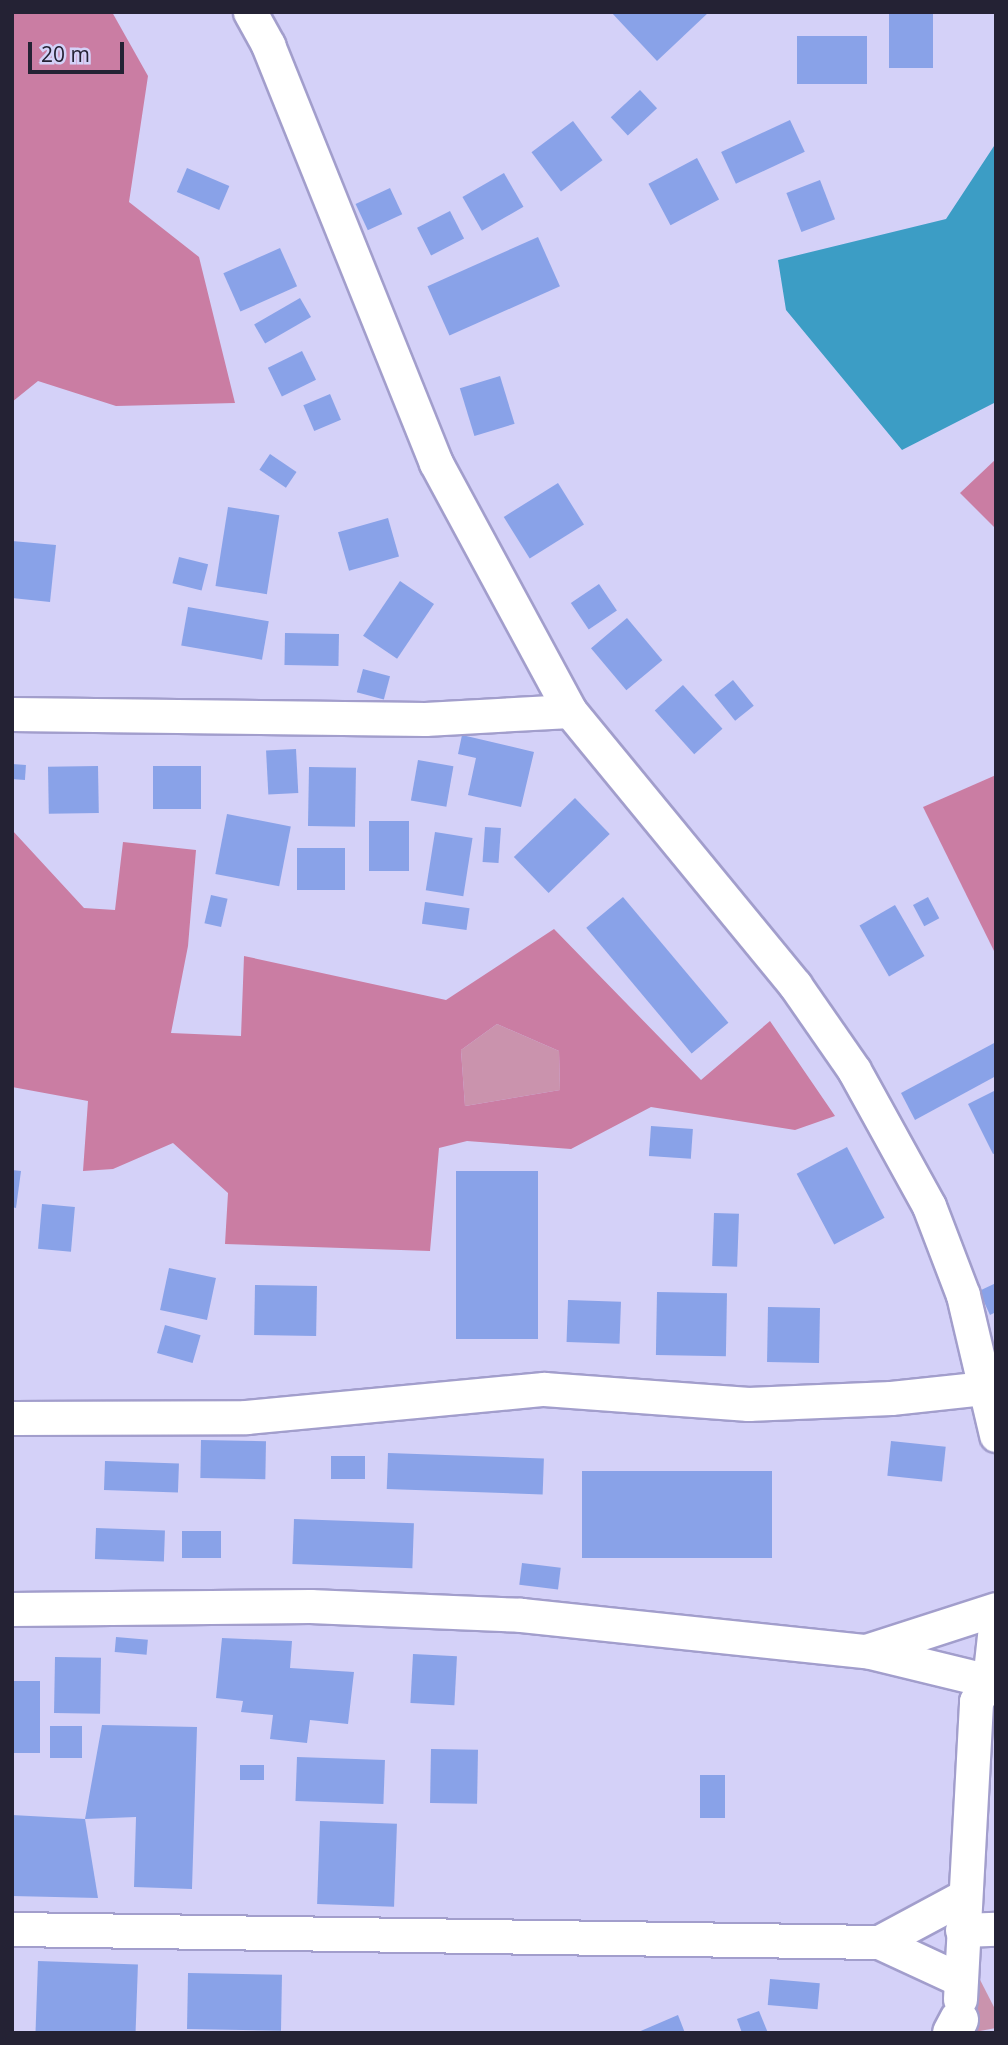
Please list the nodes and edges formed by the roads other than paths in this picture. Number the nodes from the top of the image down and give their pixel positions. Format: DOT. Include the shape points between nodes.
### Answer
graph roads {
  1 [pos="250,12"];
  2 [pos="570,711"];
  3 [pos="12,714"];
  4 [pos="985,1388"];
  5 [pos="12,1418"];
  6 [pos="996,1435"];
  7 [pos="12,1609"];
  8 [pos="996,1609"];
  9 [pos="996,1618"];
  10 [pos="866,1650"];
  11 [pos="993,1684"];
  12 [pos="963,1897"];
  13 [pos="12,1929"];
  14 [pos="996,1929"];
  15 [pos="962,1930"];
  16 [pos="879,1942"];
  17 [pos="961,1980"];
  18 [pos="956,2029"];
  1 -- 2 [label="street" via="268,44 436,463"];
  2 -- 3 [label="street" via="425,719"];
  2 -- 4 [label="street" via="795,985 855,1070 929,1206 964,1295"];
  4 -- 5 [label="street" via="891,1398 748,1404 544,1389 246,1417"];
  4 -- 6 [label="street"];
  7 -- 10 [label="street" via="310,1606 508,1614"];
  8 -- 10 [label="street"];
  9 -- 11 [label="street"];
  10 -- 11 [label="street"];
  11 -- 12 [label="street" via="976,1701"];
  12 -- 15 [label="street"];
  12 -- 16 [label="street"];
  13 -- 16 [label="street"];
  14 -- 15 [label="street"];
  15 -- 17 [label="street"];
  16 -- 17 [label="street"];
  17 -- 18 [label="street"];
}
